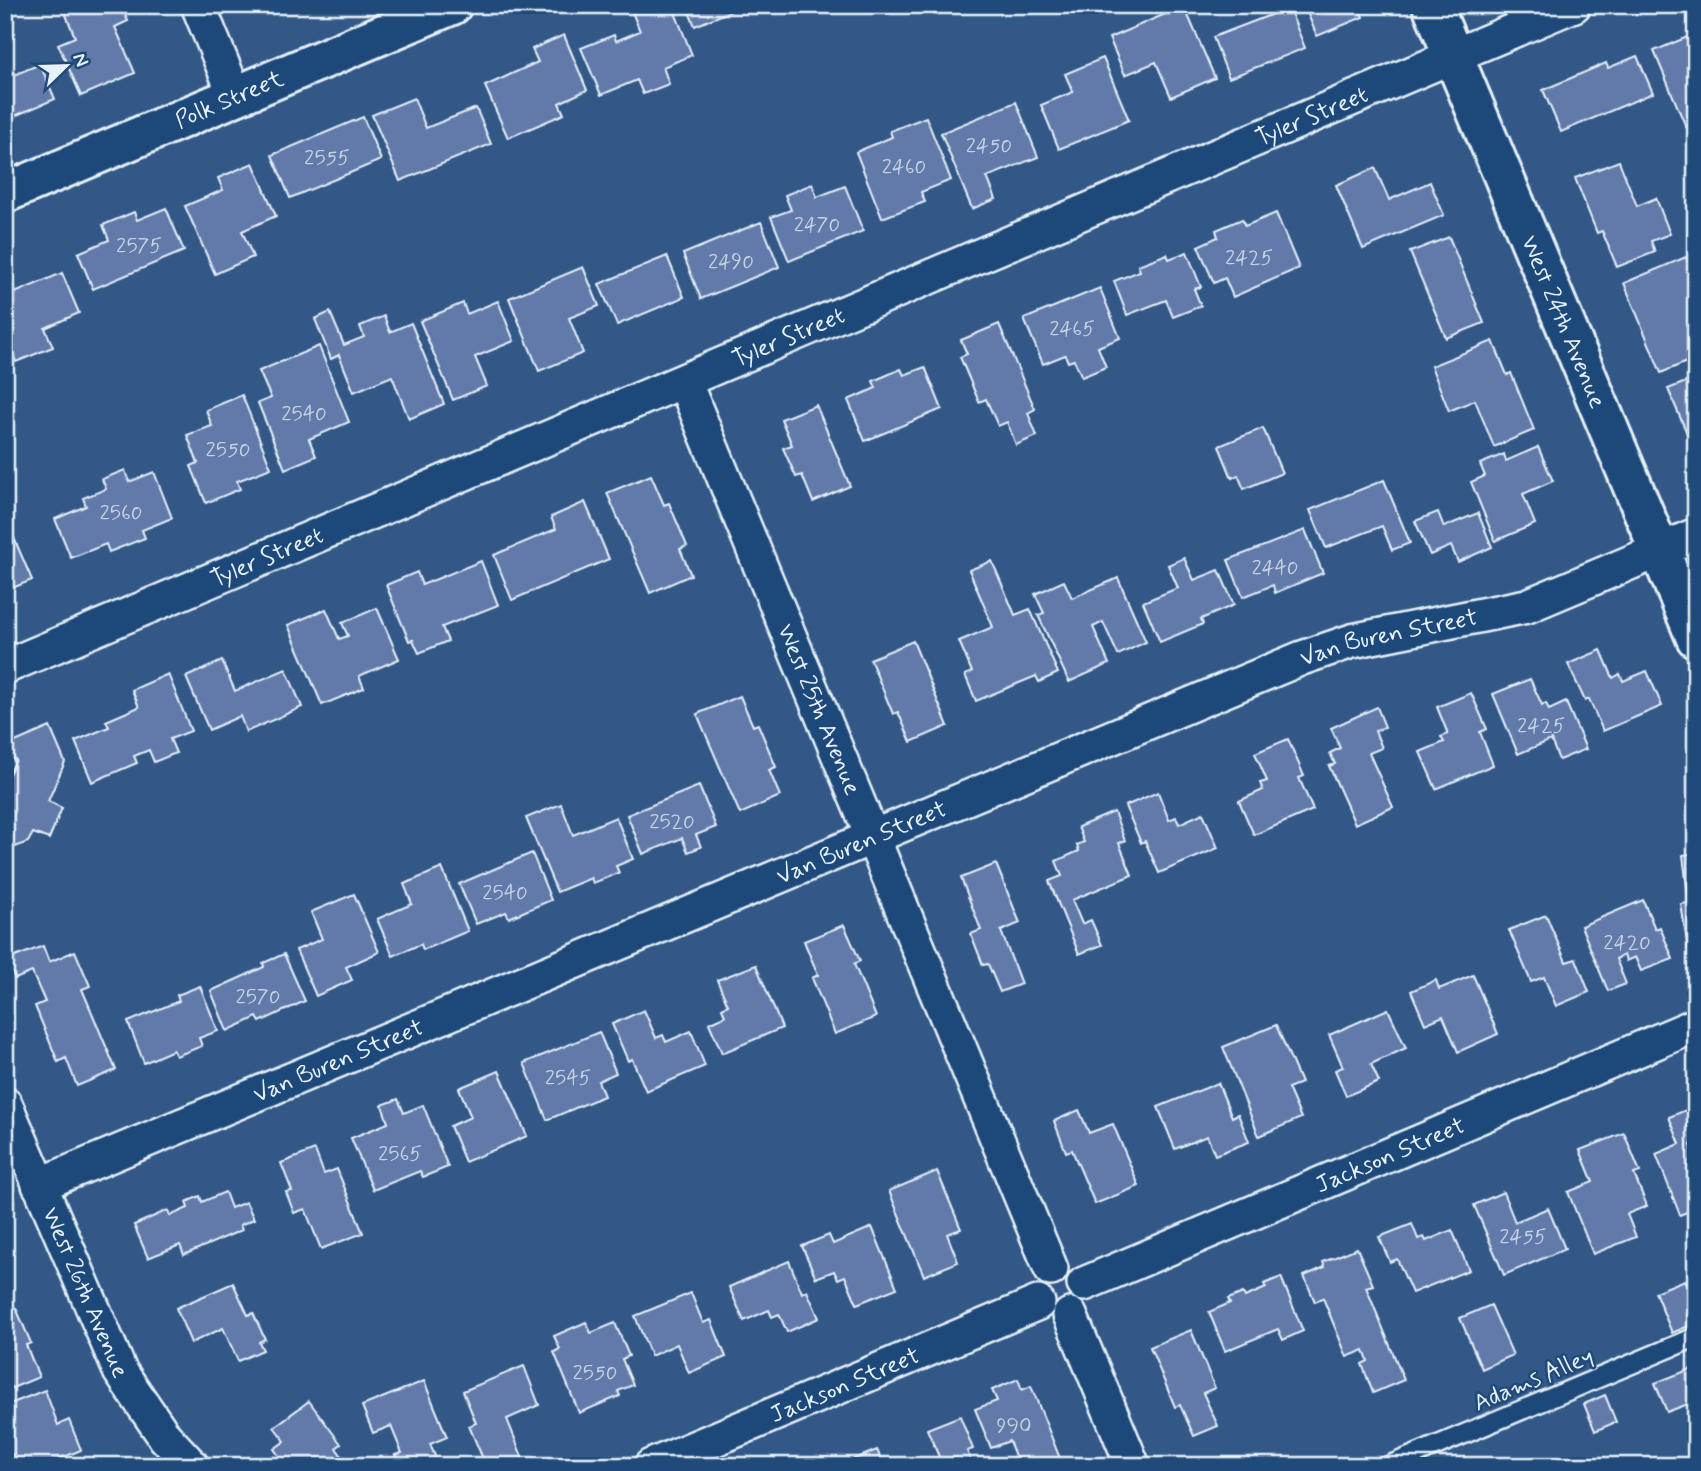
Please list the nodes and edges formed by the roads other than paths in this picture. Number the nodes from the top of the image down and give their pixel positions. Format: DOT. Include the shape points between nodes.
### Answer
graph roads {
  1 [pos="198,5"];
  2 [pos="452,5"];
  3 [pos="1432,5"];
  4 [pos="1574,5"];
  5 [pos="1453,57"];
  6 [pos="235,95"];
  7 [pos="5,193"];
  8 [pos="684,382"];
  9 [pos="1696,535"];
  10 [pos="1660,550"];
  11 [pos="1696,638"];
  12 [pos="5,667"];
  13 [pos="873,837"];
  14 [pos="1696,1025"];
  15 [pos="5,1104"];
  16 [pos="39,1185"];
  17 [pos="1051,1269"];
  18 [pos="1084,1284"];
  19 [pos="1038,1303"];
  20 [pos="1070,1315"];
  21 [pos="1696,1337"];
  22 [pos="191,1466"];
  23 [pos="651,1466"];
  24 [pos="1133,1466"];
  25 [pos="1388,1466"];
  1 -- 6 [label="street"];
  2 -- 6 [label="street, Polk Street"];
  3 -- 5 [label="street, West 24th Avenue"];
  4 -- 5 [label="street, Tyler Street"];
  5 -- 8 [label="street, Tyler Street"];
  5 -- 10 [label="street, West 24th Avenue"];
  6 -- 7 [label="street, Polk Street"];
  8 -- 12 [label="street, Tyler Street"];
  8 -- 13 [label="street, West 25th Avenue"];
  9 -- 10 [label="street, Van Buren Street"];
  10 -- 11 [label="street, West 24th Avenue"];
  10 -- 13 [label="street, Van Buren Street" via="1527,606 1352,642 1303,657"];
  13 -- 16 [label="street, Van Buren Street"];
  13 -- 17 [label="street, West 25th Avenue"];
  14 -- 18 [label="street, Jackson Street"];
  15 -- 16 [label="street, West 26th Avenue"];
  16 -- 22 [label="street, West 26th Avenue" via="120,1371"];
  17 -- 18 [label="street" via="1069,1268"];
  17 -- 19 [label="street" via="1038,1282"];
  18 -- 20 [label="street" via="1084,1302"];
  19 -- 20 [label="street" via="1052,1316"];
  19 -- 23 [label="street, Jackson Street"];
  20 -- 24 [label="street"];
  21 -- 25 [label="lane, Adams Alley"];
}
